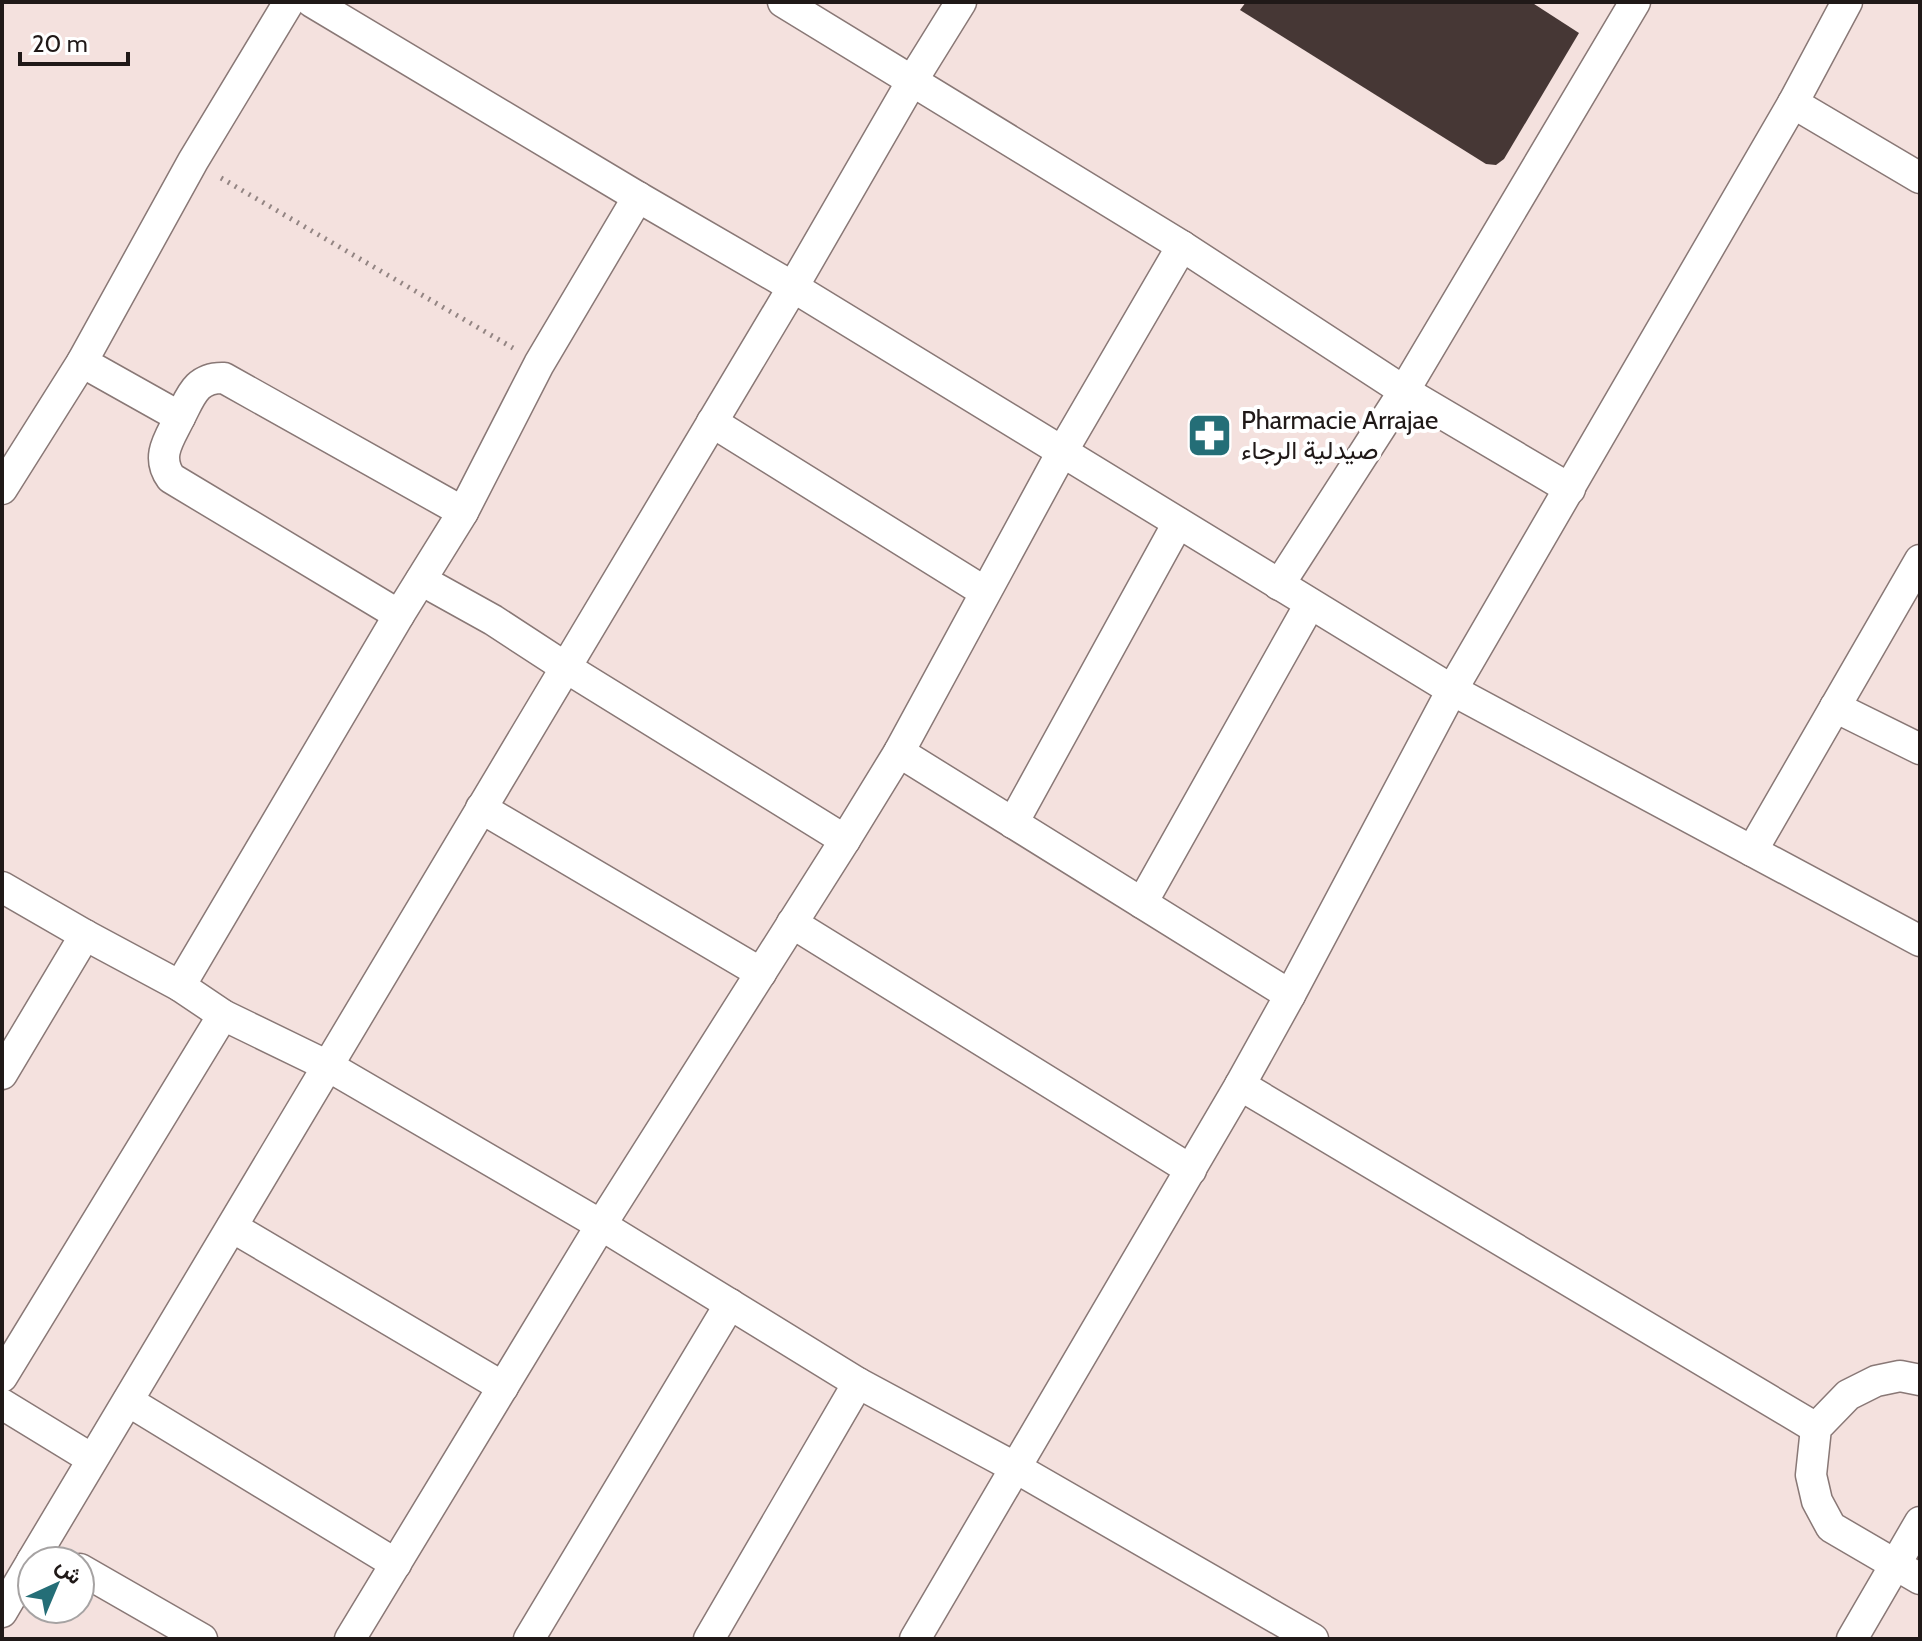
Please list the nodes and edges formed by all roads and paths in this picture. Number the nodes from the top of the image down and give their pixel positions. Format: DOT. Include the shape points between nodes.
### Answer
graph roads {
  1 [pos="289,2"];
  2 [pos="312,2"];
  3 [pos="783,2"];
  4 [pos="961,2"];
  5 [pos="1635,2"];
  6 [pos="1847,2"];
  7 [pos="912,81"];
  8 [pos="1793,103"];
  9 [pos="193,161"];
  10 [pos="1920,178"];
  11 [pos="638,197"];
  12 [pos="1182,246"];
  13 [pos="793,287"];
  14 [pos="82,362"];
  15 [pos="539,364"];
  16 [pos="1404,391"];
  17 [pos="180,417"];
  18 [pos="712,422"];
  19 [pos="1062,452"];
  20 [pos="2,489"];
  21 [pos="1570,489"];
  22 [pos="463,512"];
  23 [pos="1178,523"];
  24 [pos="1920,560"];
  25 [pos="421,580"];
  26 [pos="1279,585"];
  27 [pos="985,592"];
  28 [pos="1310,604"];
  29 [pos="399,615"];
  30 [pos="565,667"];
  31 [pos="1452,690"];
  32 [pos="1835,707"];
  33 [pos="1920,749"];
  34 [pos="899,752"];
  35 [pos="481,808"];
  36 [pos="1013,823"];
  37 [pos="845,840"];
  38 [pos="1752,851"];
  39 [pos="2,887"];
  40 [pos="1142,903"];
  41 [pos="792,923"];
  42 [pos="85,935"];
  43 [pos="1920,941"];
  44 [pos="761,973"];
  45 [pos="180,986"];
  46 [pos="1290,995"];
  47 [pos="223,1015"];
  48 [pos="328,1066"];
  49 [pos="2,1074"];
  50 [pos="1240,1085"];
  51 [pos="1191,1170"];
  52 [pos="601,1225"];
  53 [pos="232,1227"];
  54 [pos="730,1304"];
  55 [pos="2,1377"];
  56 [pos="1920,1380"];
  57 [pos="858,1383"];
  58 [pos="503,1387"];
  59 [pos="128,1401"];
  60 [pos="2,1404"];
  61 [pos="1816,1428"];
  62 [pos="92,1459"];
  63 [pos="1016,1468"];
  64 [pos="1920,1522"];
  65 [pos="49,1545"];
  66 [pos="396,1564"];
  67 [pos="1908,1572"];
  68 [pos="96,1578"];
  69 [pos="16,1594"];
  70 [pos="2,1612"];
  71 [pos="358,1636"];
  72 [pos="202,1639"];
  73 [pos="529,1639"];
  74 [pos="709,1639"];
  75 [pos="915,1639"];
  76 [pos="1313,1639"];
  77 [pos="1852,1639"];
  1 -- 9 [label="street"];
  2 -- 11 [label="street"];
  3 -- 7 [label="street"];
  4 -- 7 [label="street"];
  5 -- 16 [label="street"];
  6 -- 8 [label="street"];
  7 -- 12 [label="street"];
  7 -- 13 [label="street"];
  8 -- 10 [label="street"];
  8 -- 21 [label="street"];
  9 -- 14 [label="street"];
  9 -- 15 [label="path"];
  11 -- 13 [label="street"];
  11 -- 15 [label="street"];
  12 -- 16 [label="street"];
  12 -- 19 [label="street"];
  13 -- 18 [label="street"];
  13 -- 19 [label="street"];
  14 -- 17 [label="street"];
  14 -- 20 [label="street"];
  15 -- 22 [label="street"];
  16 -- 21 [label="street"];
  16 -- 26 [label="street"];
  17 -- 22 [label="street" via="195,388 224,378"];
  17 -- 29 [label="street" via="164,452 171,478"];
  18 -- 27 [label="street"];
  18 -- 30 [label="street"];
  19 -- 23 [label="street"];
  19 -- 27 [label="street"];
  21 -- 31 [label="street"];
  22 -- 25 [label="street"];
  23 -- 26 [label="street"];
  23 -- 36 [label="street"];
  24 -- 32 [label="street"];
  25 -- 29 [label="street"];
  25 -- 30 [label="street"];
  26 -- 28 [label="street"];
  27 -- 34 [label="street"];
  28 -- 31 [label="street"];
  28 -- 40 [label="street"];
  29 -- 45 [label="street"];
  30 -- 35 [label="street"];
  30 -- 37 [label="street"];
  31 -- 38 [label="street"];
  31 -- 46 [label="street"];
  32 -- 33 [label="street"];
  32 -- 38 [label="street"];
  34 -- 36 [label="street"];
  34 -- 37 [label="street"];
  35 -- 44 [label="street"];
  35 -- 48 [label="street"];
  36 -- 40 [label="street"];
  37 -- 41 [label="street"];
  38 -- 43 [label="street"];
  39 -- 42 [label="street"];
  40 -- 46 [label="street"];
  41 -- 44 [label="street"];
  41 -- 51 [label="street"];
  42 -- 45 [label="street"];
  42 -- 49 [label="street"];
  44 -- 52 [label="street"];
  45 -- 47 [label="street"];
  46 -- 50 [label="street"];
  47 -- 48 [label="street"];
  47 -- 55 [label="street"];
  48 -- 52 [label="street"];
  48 -- 53 [label="street"];
  50 -- 51 [label="street"];
  50 -- 61 [label="street"];
  51 -- 63 [label="street"];
  52 -- 54 [label="street"];
  52 -- 58 [label="street"];
  53 -- 58 [label="street"];
  53 -- 59 [label="street"];
  54 -- 57 [label="street"];
  54 -- 73 [label="street"];
  56 -- 61 [label="street" via="1900,1376 1876,1381 1848,1395"];
  57 -- 63 [label="street"];
  57 -- 74 [label="street"];
  58 -- 66 [label="street"];
  59 -- 62 [label="street"];
  59 -- 66 [label="street"];
  60 -- 62 [label="street"];
  61 -- 67 [label="street" via="1811,1475 1831,1527"];
  62 -- 65 [label="street"];
  63 -- 75 [label="street"];
  63 -- 76 [label="street"];
  64 -- 67 [label="street"];
  66 -- 71 [label="street"];
  67 -- 77 [label="street"];
  68 -- 72 [label="street"];
  69 -- 70 [label="street"];
}
